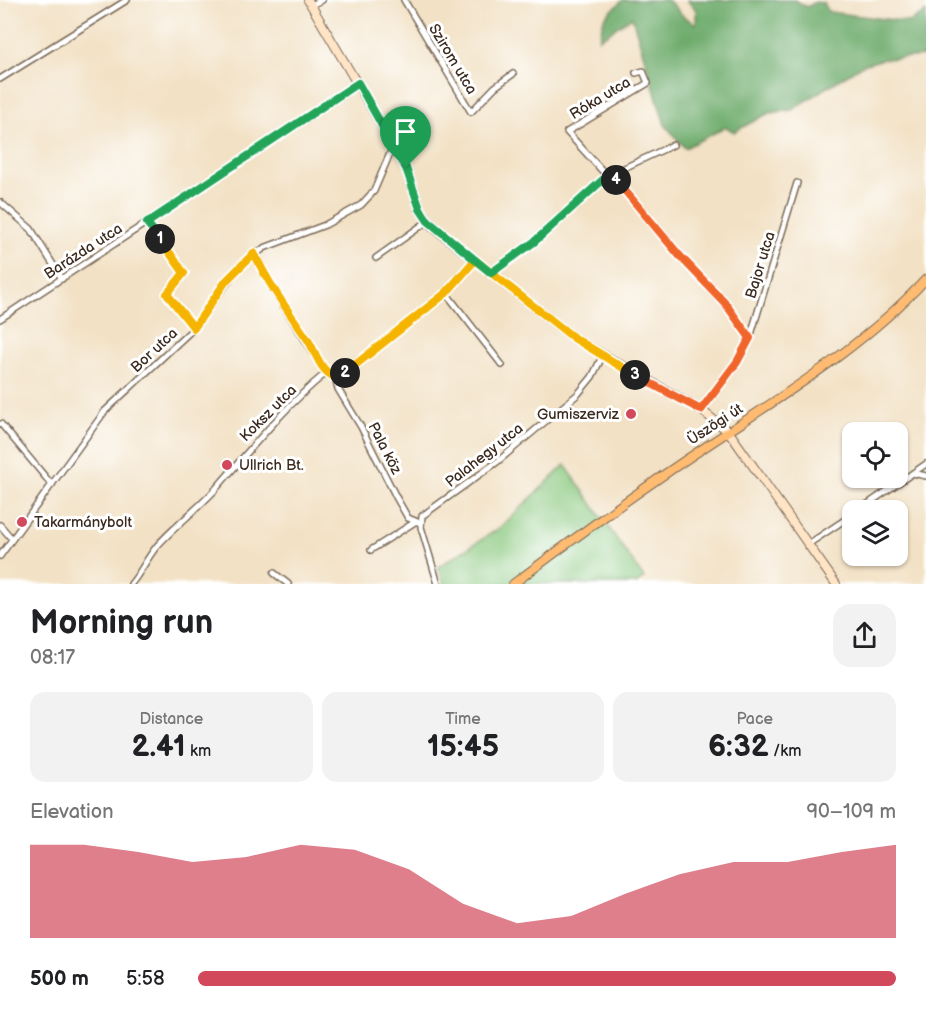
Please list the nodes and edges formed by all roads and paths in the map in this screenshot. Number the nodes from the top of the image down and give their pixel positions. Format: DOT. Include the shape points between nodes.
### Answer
graph roads {
  1 [pos="127,0"];
  2 [pos="322,0"];
  3 [pos="405,0"];
  4 [pos="309,2"];
  5 [pos="636,73"];
  6 [pos="513,74"];
  7 [pos="0,79"];
  8 [pos="358,83"];
  9 [pos="394,144"];
  10 [pos="673,145"];
  11 [pos="609,175"];
  12 [pos="797,183"];
  13 [pos="0,202"];
  14 [pos="428,221"];
  15 [pos="147,223"];
  16 [pos="254,253"];
  17 [pos="376,258"];
  18 [pos="475,260"];
  19 [pos="491,273"];
  20 [pos="62,279"];
  21 [pos="926,279"];
  22 [pos="446,293"];
  23 [pos="0,319"];
  24 [pos="194,328"];
  25 [pos="750,338"];
  26 [pos="602,357"];
  27 [pos="502,365"];
  28 [pos="326,373"];
  29 [pos="335,377"];
  30 [pos="701,410"];
  31 [pos="1,424"];
  32 [pos="729,432"];
  33 [pos="926,464"];
  34 [pos="912,473"];
  35 [pos="926,476"];
  36 [pos="52,485"];
  37 [pos="873,500"];
  38 [pos="417,522"];
  39 [pos="842,522"];
  40 [pos="0,525"];
  41 [pos="12,539"];
  42 [pos="810,543"];
  43 [pos="371,550"];
  44 [pos="0,556"];
  45 [pos="274,573"];
  46 [pos="131,584"];
  47 [pos="288,584"];
  48 [pos="438,584"];
  49 [pos="513,584"];
  50 [pos="836,584"];
  1 -- 7 [label="street"];
  2 -- 4 [label="street"];
  3 -- 6 [label="street, Szirom utca" via="471,112"];
  4 -- 8 [label="street"];
  5 -- 11 [label="street, Róka utca" via="643,71 648,83 567,132"];
  8 -- 9 [label="street"];
  8 -- 15 [label="street, Barázda utca"];
  9 -- 14 [label="street"];
  9 -- 16 [label="street, Bor utca" via="374,192 361,205 325,225"];
  10 -- 11 [label="street"];
  11 -- 19 [label="street" via="534,242"];
  11 -- 25 [label="street, Róka utca" via="725,303"];
  12 -- 25 [label="street, Bajor utca"];
  13 -- 20 [label="street" via="31,229"];
  14 -- 17 [label="street"];
  14 -- 18 [label="street"];
  15 -- 20 [label="street, Barázda utca"];
  15 -- 24 [label="street" via="184,273 167,294"];
  16 -- 24 [label="street, Bor utca" via="226,281"];
  16 -- 28 [label="street" via="272,291"];
  18 -- 19 [label="street"];
  18 -- 22 [label="street"];
  19 -- 26 [label="street"];
  20 -- 23 [label="street, Barázda utca"];
  21 -- 32 [label="main road, Üszögi út" via="883,322 831,364"];
  22 -- 27 [label="street"];
  22 -- 29 [label="street" via="344,374"];
  24 -- 36 [label="street, Bor utca" via="105,411"];
  25 -- 30 [label="street, Bajor utca"];
  26 -- 30 [label="street"];
  26 -- 38 [label="street, Palahegy utca" via="578,394"];
  28 -- 29 [label="street"];
  28 -- 46 [label="street, Koksz utca" via="282,411 213,491 155,548"];
  29 -- 38 [label="street, Pala köz" via="396,497 408,518"];
  30 -- 32 [label="street"];
  31 -- 36 [label="street"];
  32 -- 42 [label="street"];
  32 -- 49 [label="main road, Üszögi út" via="638,492"];
  33 -- 34 [label="street"];
  34 -- 35 [label="street"];
  34 -- 37 [label="street"];
  36 -- 41 [label="street, Bor utca"];
  38 -- 43 [label="street, Palahegy utca"];
  38 -- 48 [label="street"];
  39 -- 42 [label="street"];
  40 -- 41 [label="street"];
  41 -- 44 [label="street, Bor utca"];
  42 -- 50 [label="street"];
  45 -- 47 [label="street"];
}
